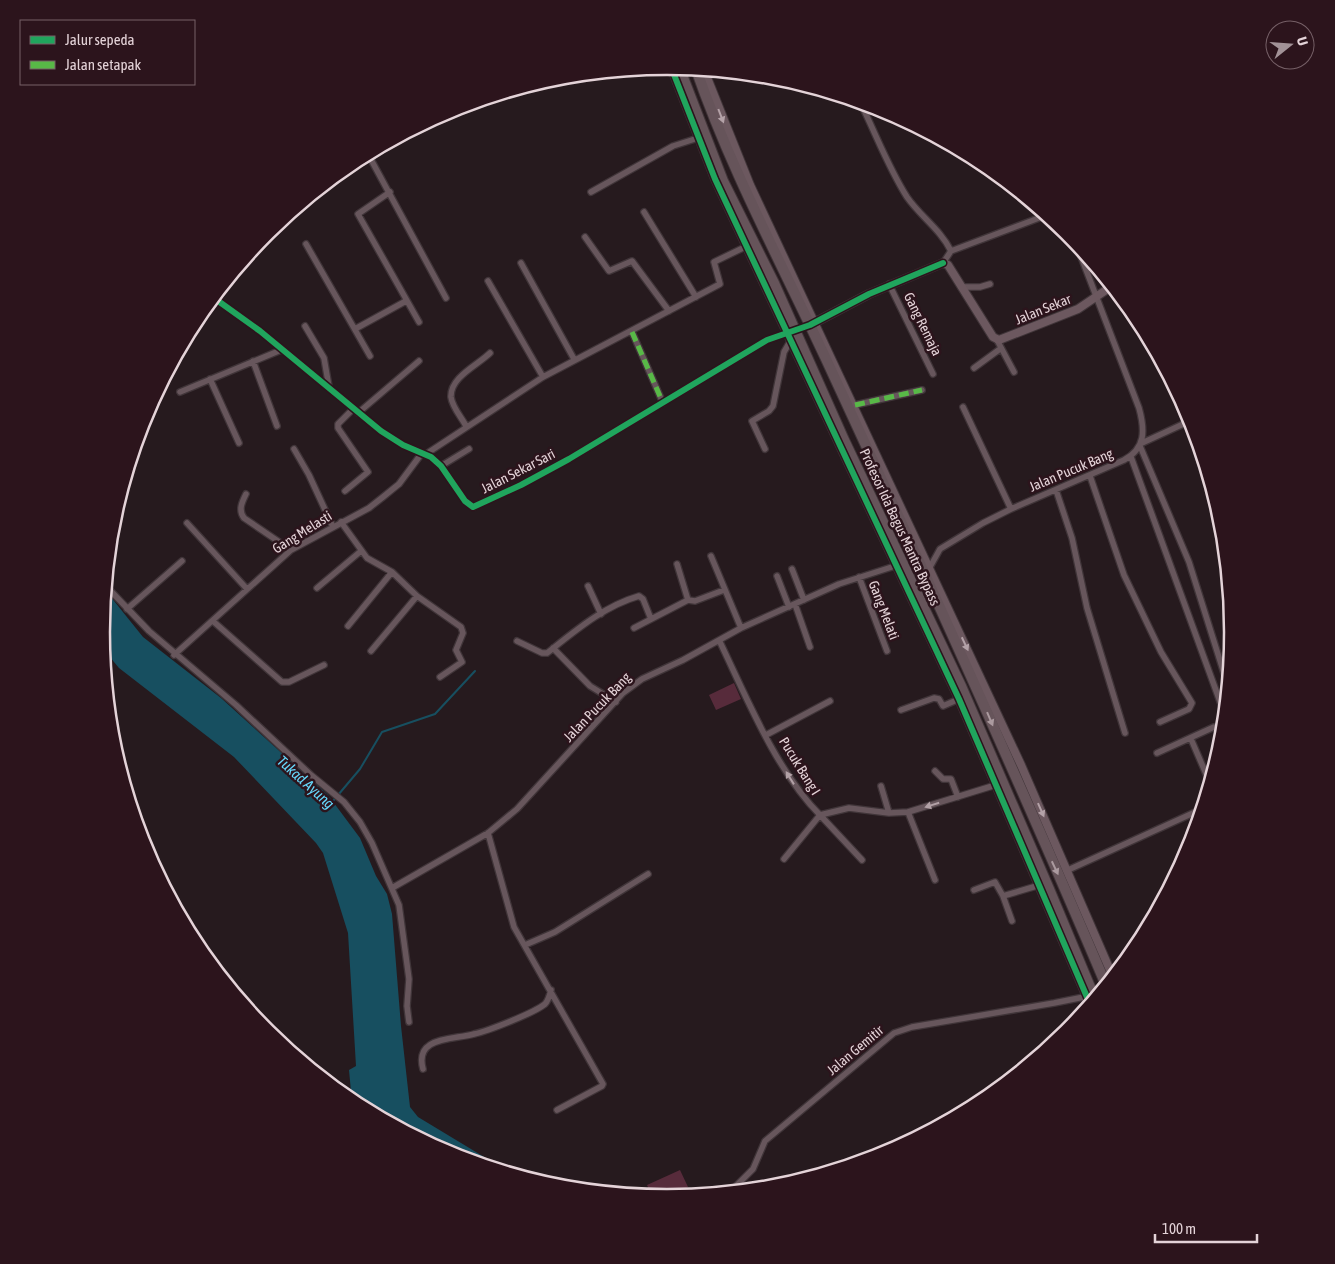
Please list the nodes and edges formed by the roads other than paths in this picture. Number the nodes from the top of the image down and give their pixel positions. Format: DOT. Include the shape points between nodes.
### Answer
graph roads {
  1 [pos="674,75"];
  2 [pos="682,75"];
  3 [pos="699,76"];
  4 [pos="707,76"];
  5 [pos="864,111"];
  6 [pos="698,138"];
  7 [pos="372,161"];
  8 [pos="390,192"];
  9 [pos="591,192"];
  10 [pos="644,212"];
  11 [pos="1040,218"];
  12 [pos="585,238"];
  13 [pos="306,244"];
  14 [pos="747,246"];
  15 [pos="951,251"];
  16 [pos="1083,261"];
  17 [pos="521,263"];
  18 [pos="943,263"];
  19 [pos="488,281"];
  20 [pos="889,284"];
  21 [pos="990,284"];
  22 [pos="961,287"];
  23 [pos="1106,290"];
  24 [pos="696,297"];
  25 [pos="1096,297"];
  26 [pos="446,298"];
  27 [pos="406,301"];
  28 [pos="220,302"];
  29 [pos="669,312"];
  30 [pos="419,322"];
  31 [pos="813,323"];
  32 [pos="305,326"];
  33 [pos="355,329"];
  34 [pos="632,332"];
  35 [pos="791,335"];
  36 [pos="997,340"];
  37 [pos="281,350"];
  38 [pos="1000,350"];
  39 [pos="490,353"];
  40 [pos="370,356"];
  41 [pos="574,359"];
  42 [pos="253,361"];
  43 [pos="419,361"];
  44 [pos="974,368"];
  45 [pos="1014,372"];
  46 [pos="934,374"];
  47 [pos="542,377"];
  48 [pos="210,380"];
  49 [pos="329,387"];
  50 [pos="922,390"];
  51 [pos="180,392"];
  52 [pos="663,403"];
  53 [pos="855,405"];
  54 [pos="963,407"];
  55 [pos="356,411"];
  56 [pos="1184,424"];
  57 [pos="277,426"];
  58 [pos="466,426"];
  59 [pos="239,443"];
  60 [pos="1141,444"];
  61 [pos="469,448"];
  62 [pos="294,449"];
  63 [pos="765,449"];
  64 [pos="424,453"];
  65 [pos="1131,457"];
  66 [pos="441,466"];
  67 [pos="1090,476"];
  68 [pos="890,490"];
  69 [pos="1056,490"];
  70 [pos="345,491"];
  71 [pos="246,494"];
  72 [pos="1011,509"];
  73 [pos="341,522"];
  74 [pos="187,523"];
  75 [pos="333,527"];
  76 [pos="292,550"];
  77 [pos="361,551"];
  78 [pos="711,556"];
  79 [pos="182,561"];
  80 [pos="677,564"];
  81 [pos="899,565"];
  82 [pos="930,567"];
  83 [pos="792,569"];
  84 [pos="392,572"];
  85 [pos="777,576"];
  86 [pos="859,577"];
  87 [pos="588,586"];
  88 [pos="317,588"];
  89 [pos="247,589"];
  90 [pos="724,590"];
  91 [pos="112,593"];
  92 [pos="417,596"];
  93 [pos="688,600"];
  94 [pos="804,600"];
  95 [pos="792,606"];
  96 [pos="127,609"];
  97 [pos="601,614"];
  98 [pos="651,619"];
  99 [pos="214,622"];
  100 [pos="348,626"];
  101 [pos="634,628"];
  102 [pos="741,628"];
  103 [pos="950,630"];
  104 [pos="938,638"];
  105 [pos="719,640"];
  106 [pos="517,641"];
  107 [pos="810,647"];
  108 [pos="554,648"];
  109 [pos="372,651"];
  110 [pos="886,651"];
  111 [pos="174,655"];
  112 [pos="324,665"];
  113 [pos="1223,670"];
  114 [pos="440,677"];
  115 [pos="959,699"];
  116 [pos="830,701"];
  117 [pos="616,702"];
  118 [pos="1220,702"];
  119 [pos="901,710"];
  120 [pos="1160,722"];
  121 [pos="1214,728"];
  122 [pos="1125,733"];
  123 [pos="766,735"];
  124 [pos="1191,739"];
  125 [pos="1157,753"];
  126 [pos="1021,765"];
  127 [pos="1011,770"];
  128 [pos="935,771"];
  129 [pos="1206,775"];
  130 [pos="998,784"];
  131 [pos="881,786"];
  132 [pos="958,797"];
  133 [pos="1195,811"];
  134 [pos="908,812"];
  135 [pos="889,813"];
  136 [pos="820,815"];
  137 [pos="488,833"];
  138 [pos="784,859"];
  139 [pos="862,860"];
  140 [pos="1068,870"];
  141 [pos="648,874"];
  142 [pos="935,880"];
  143 [pos="1040,885"];
  144 [pos="392,888"];
  145 [pos="974,890"];
  146 [pos="1003,896"];
  147 [pos="1012,921"];
  148 [pos="525,945"];
  149 [pos="1110,970"];
  150 [pos="1103,978"];
  151 [pos="551,990"];
  152 [pos="1091,993"];
  153 [pos="1091,993"];
  154 [pos="1086,999"];
  155 [pos="408,1022"];
  156 [pos="422,1069"];
  157 [pos="557,1110"];
  158 [pos="738,1184"];
  1 -- 6 [label="street"];
  2 -- 35 [label="highway, Profesor Ida Bagus Mantra Bypass" via="723,180"];
  3 -- 31 [label="highway, Profesor Ida Bagus Mantra Bypass" via="734,169"];
  4 -- 31 [label="street, one-way" via="750,185"];
  5 -- 15 [label="street" via="893,174"];
  6 -- 9 [label="street" via="673,146"];
  6 -- 14 [label="street"];
  7 -- 8 [label="street"];
  8 -- 26 [label="street"];
  8 -- 27 [label="street" via="358,214"];
  10 -- 24 [label="street"];
  11 -- 15 [label="street"];
  12 -- 29 [label="street" via="609,271 632,261"];
  13 -- 33 [label="street"];
  14 -- 24 [label="street, Gang Melasti" via="714,262 720,283"];
  14 -- 35 [label="street"];
  15 -- 18 [label="street"];
  16 -- 25 [label="street"];
  17 -- 41 [label="street"];
  18 -- 20 [label="street"];
  18 -- 22 [label="street" via="948,265"];
  19 -- 47 [label="street"];
  20 -- 31 [label="street"];
  20 -- 46 [label="street, Gang Remaja"];
  21 -- 22 [label="street"];
  22 -- 36 [label="street"];
  23 -- 25 [label="street, Jalan Sekar"];
  24 -- 29 [label="street, Gang Melasti"];
  25 -- 36 [label="street, Jalan Sekar" via="1078,309"];
  25 -- 60 [label="street" via="1139,408 1144,430"];
  27 -- 30 [label="street"];
  27 -- 33 [label="street"];
  28 -- 37 [label="street, Jalan Sekar Sari"];
  29 -- 34 [label="street, Gang Melasti"];
  31 -- 35 [label="street, Jalan Sekar Sari"];
  31 -- 53 [label="street"];
  31 -- 68 [label="highway, Profesor Ida Bagus Mantra Bypass"];
  32 -- 49 [label="street" via="324,358"];
  33 -- 40 [label="street"];
  34 -- 41 [label="street, Gang Melasti"];
  34 -- 52 [label="street"];
  35 -- 52 [label="street, Jalan Sekar Sari" via="767,340"];
  35 -- 63 [label="street" via="784,352 773,406 752,421"];
  35 -- 81 [label="highway, Profesor Ida Bagus Mantra Bypass"];
  36 -- 38 [label="street"];
  37 -- 42 [label="street"];
  37 -- 49 [label="street, Jalan Sekar Sari"];
  38 -- 44 [label="street"];
  38 -- 45 [label="street"];
  39 -- 58 [label="street" via="459,378 453,390 451,397"];
  41 -- 47 [label="street, Gang Melasti"];
  42 -- 48 [label="street"];
  42 -- 57 [label="street"];
  43 -- 55 [label="street"];
  47 -- 58 [label="street, Gang Melasti"];
  48 -- 51 [label="street"];
  48 -- 59 [label="street"];
  49 -- 55 [label="street, Jalan Sekar Sari"];
  50 -- 53 [label="street"];
  52 -- 66 [label="street, Jalan Sekar Sari" via="569,460 474,507 465,501"];
  53 -- 68 [label="street"];
  54 -- 72 [label="street"];
  55 -- 64 [label="street, Jalan Sekar Sari" via="392,439"];
  55 -- 70 [label="street" via="338,424 338,428 368,472"];
  56 -- 60 [label="street"];
  58 -- 64 [label="street, Gang Melasti"];
  60 -- 65 [label="street, Jalan Pucuk Bang"];
  60 -- 113 [label="street" via="1188,562"];
  61 -- 66 [label="street"];
  62 -- 75 [label="street"];
  64 -- 66 [label="street, Jalan Sekar Sari"];
  64 -- 73 [label="street, Gang Melasti" via="399,484 369,508"];
  65 -- 67 [label="street, Jalan Pucuk Bang"];
  65 -- 118 [label="street"];
  67 -- 69 [label="street, Jalan Pucuk Bang"];
  67 -- 120 [label="street" via="1127,580 1161,652 1192,703 1189,709"];
  68 -- 82 [label="street"];
  68 -- 103 [label="highway, Profesor Ida Bagus Mantra Bypass"];
  69 -- 72 [label="street, Jalan Pucuk Bang"];
  69 -- 122 [label="street"];
  71 -- 76 [label="street" via="241,505 244,518"];
  72 -- 82 [label="street, Jalan Pucuk Bang" via="940,549"];
  73 -- 75 [label="street, Gang Melasti"];
  73 -- 77 [label="street"];
  74 -- 89 [label="street"];
  75 -- 76 [label="street, Gang Melasti"];
  76 -- 89 [label="street, Gang Melasti"];
  77 -- 84 [label="street"];
  77 -- 88 [label="street"];
  78 -- 90 [label="street"];
  79 -- 96 [label="street"];
  80 -- 93 [label="street"];
  81 -- 86 [label="street, Jalan Pucuk Bang"];
  81 -- 104 [label="highway, Profesor Ida Bagus Mantra Bypass"];
  81 -- 115 [label="street"];
  82 -- 126 [label="street, one-way"];
  83 -- 94 [label="street"];
  84 -- 92 [label="street"];
  84 -- 100 [label="street"];
  85 -- 95 [label="street"];
  86 -- 94 [label="street, Jalan Pucuk Bang"];
  86 -- 110 [label="street, Gang Melati"];
  87 -- 97 [label="street"];
  89 -- 99 [label="street, Gang Melasti"];
  90 -- 93 [label="street" via="695,601"];
  90 -- 102 [label="street"];
  91 -- 96 [label="street"];
  92 -- 109 [label="street"];
  92 -- 114 [label="street" via="463,629 456,650 462,662"];
  93 -- 98 [label="street"];
  94 -- 95 [label="street, Jalan Pucuk Bang"];
  95 -- 102 [label="street, Jalan Pucuk Bang"];
  95 -- 107 [label="street"];
  96 -- 111 [label="street"];
  97 -- 98 [label="street" via="639,596"];
  97 -- 108 [label="street" via="580,626"];
  98 -- 101 [label="street"];
  99 -- 111 [label="street, Gang Melasti"];
  99 -- 112 [label="street" via="282,682 290,682"];
  102 -- 105 [label="street, Jalan Pucuk Bang"];
  103 -- 104 [label="highway"];
  103 -- 127 [label="highway, Profesor Ida Bagus Mantra Bypass, one-way"];
  104 -- 130 [label="highway, Profesor Ida Bagus Mantra Bypass" via="961,686"];
  105 -- 117 [label="street, Jalan Pucuk Bang" via="642,679"];
  105 -- 123 [label="street, Pucuk Bang I"];
  106 -- 108 [label="street" via="545,654"];
  108 -- 117 [label="street" via="590,686"];
  111 -- 144 [label="street" via="344,802 360,822"];
  115 -- 119 [label="street" via="942,706 934,698"];
  115 -- 130 [label="street"];
  116 -- 123 [label="street"];
  117 -- 137 [label="street, Jalan Pucuk Bang" via="517,809"];
  121 -- 124 [label="street"];
  136 -- 123 [label="street, Pucuk Bang I, one-way" via="807,803 788,775"];
  124 -- 125 [label="street"];
  124 -- 129 [label="street"];
  126 -- 127 [label="highway"];
  126 -- 140 [label="street, one-way"];
  127 -- 150 [label="highway, Profesor Ida Bagus Mantra Bypass, one-way"];
  128 -- 132 [label="street" via="943,779 951,779"];
  130 -- 132 [label="street, Pucuk Bang I"];
  130 -- 143 [label="street"];
  130 -- 152 [label="highway, Profesor Ida Bagus Mantra Bypass" via="1049,889"];
  131 -- 135 [label="street"];
  132 -- 134 [label="street, Pucuk Bang I, one-way"];
  133 -- 140 [label="street"];
  134 -- 135 [label="street, Pucuk Bang I"];
  134 -- 142 [label="street"];
  135 -- 136 [label="street, Pucuk Bang I" via="849,808"];
  136 -- 138 [label="street"];
  136 -- 139 [label="street"];
  137 -- 144 [label="street, Jalan Pucuk Bang"];
  137 -- 148 [label="street" via="514,927"];
  140 -- 149 [label="street"];
  141 -- 148 [label="street" via="555,932"];
  143 -- 146 [label="street"];
  143 -- 153 [label="street"];
  144 -- 155 [label="street" via="399,906 409,979"];
  145 -- 146 [label="street" via="995,882"];
  146 -- 147 [label="street"];
  148 -- 151 [label="street"];
  151 -- 156 [label="street" via="546,1003 529,1012 474,1034 437,1040 423,1052"];
  151 -- 157 [label="street" via="603,1085"];
  154 -- 158 [label="street, Jalan Gemitir" via="912,1027 894,1033 765,1141 753,1169"];
}
